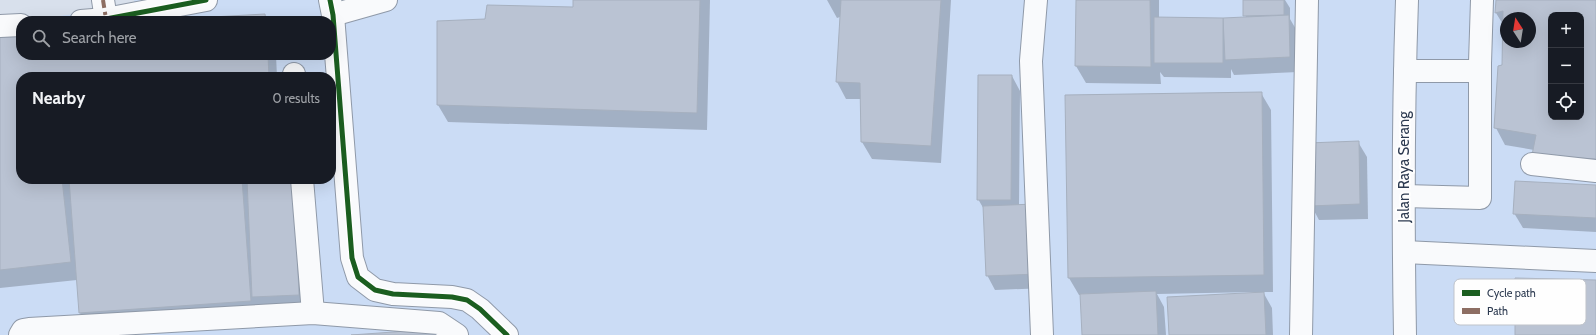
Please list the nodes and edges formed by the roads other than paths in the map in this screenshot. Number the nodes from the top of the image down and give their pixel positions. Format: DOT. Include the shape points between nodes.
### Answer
graph roads {
  1 [pos="206,0"];
  2 [pos="386,0"];
  3 [pos="1036,0"];
  4 [pos="1307,0"];
  5 [pos="1407,0"];
  6 [pos="1482,0"];
  7 [pos="331,7"];
  8 [pos="105,10"];
  9 [pos="92,16"];
  10 [pos="16,25"];
  11 [pos="0,26"];
  12 [pos="335,60"];
  13 [pos="1405,66"];
  14 [pos="1480,67"];
  15 [pos="1532,164"];
  16 [pos="1596,171"];
  17 [pos="302,184"];
  18 [pos="1404,196"];
  19 [pos="1404,252"];
  20 [pos="1596,261"];
  21 [pos="313,313"];
  22 [pos="20,335"];
  23 [pos="457,335"];
  24 [pos="507,335"];
  25 [pos="1042,335"];
  26 [pos="1301,335"];
  27 [pos="1405,335"];
  1 -- 8 [label="main road"];
  2 -- 7 [label="main road"];
  3 -- 25 [label="main road" via="1032,61"];
  4 -- 26 [label="main road"];
  5 -- 13 [label="main road, Jalan Raya Serang"];
  6 -- 14 [label="main road"];
  8 -- 9 [label="main road"];
  10 -- 11 [label="main road"];
  12 -- 24 [label="main road" via="352,258 358,277 375,290 393,294 467,300 480,308"];
  13 -- 14 [label="main road"];
  13 -- 18 [label="main road, Jalan Raya Serang"];
  14 -- 18 [label="main road" via="1480,198"];
  15 -- 16 [label="main road"];
  17 -- 21 [label="main road"];
  18 -- 19 [label="main road, Jalan Raya Serang"];
  19 -- 20 [label="main road"];
  19 -- 27 [label="main road, Jalan Raya Serang"];
  21 -- 22 [label="main road" via="30,329 23,330"];
  21 -- 23 [label="main road" via="439,323"];
}
